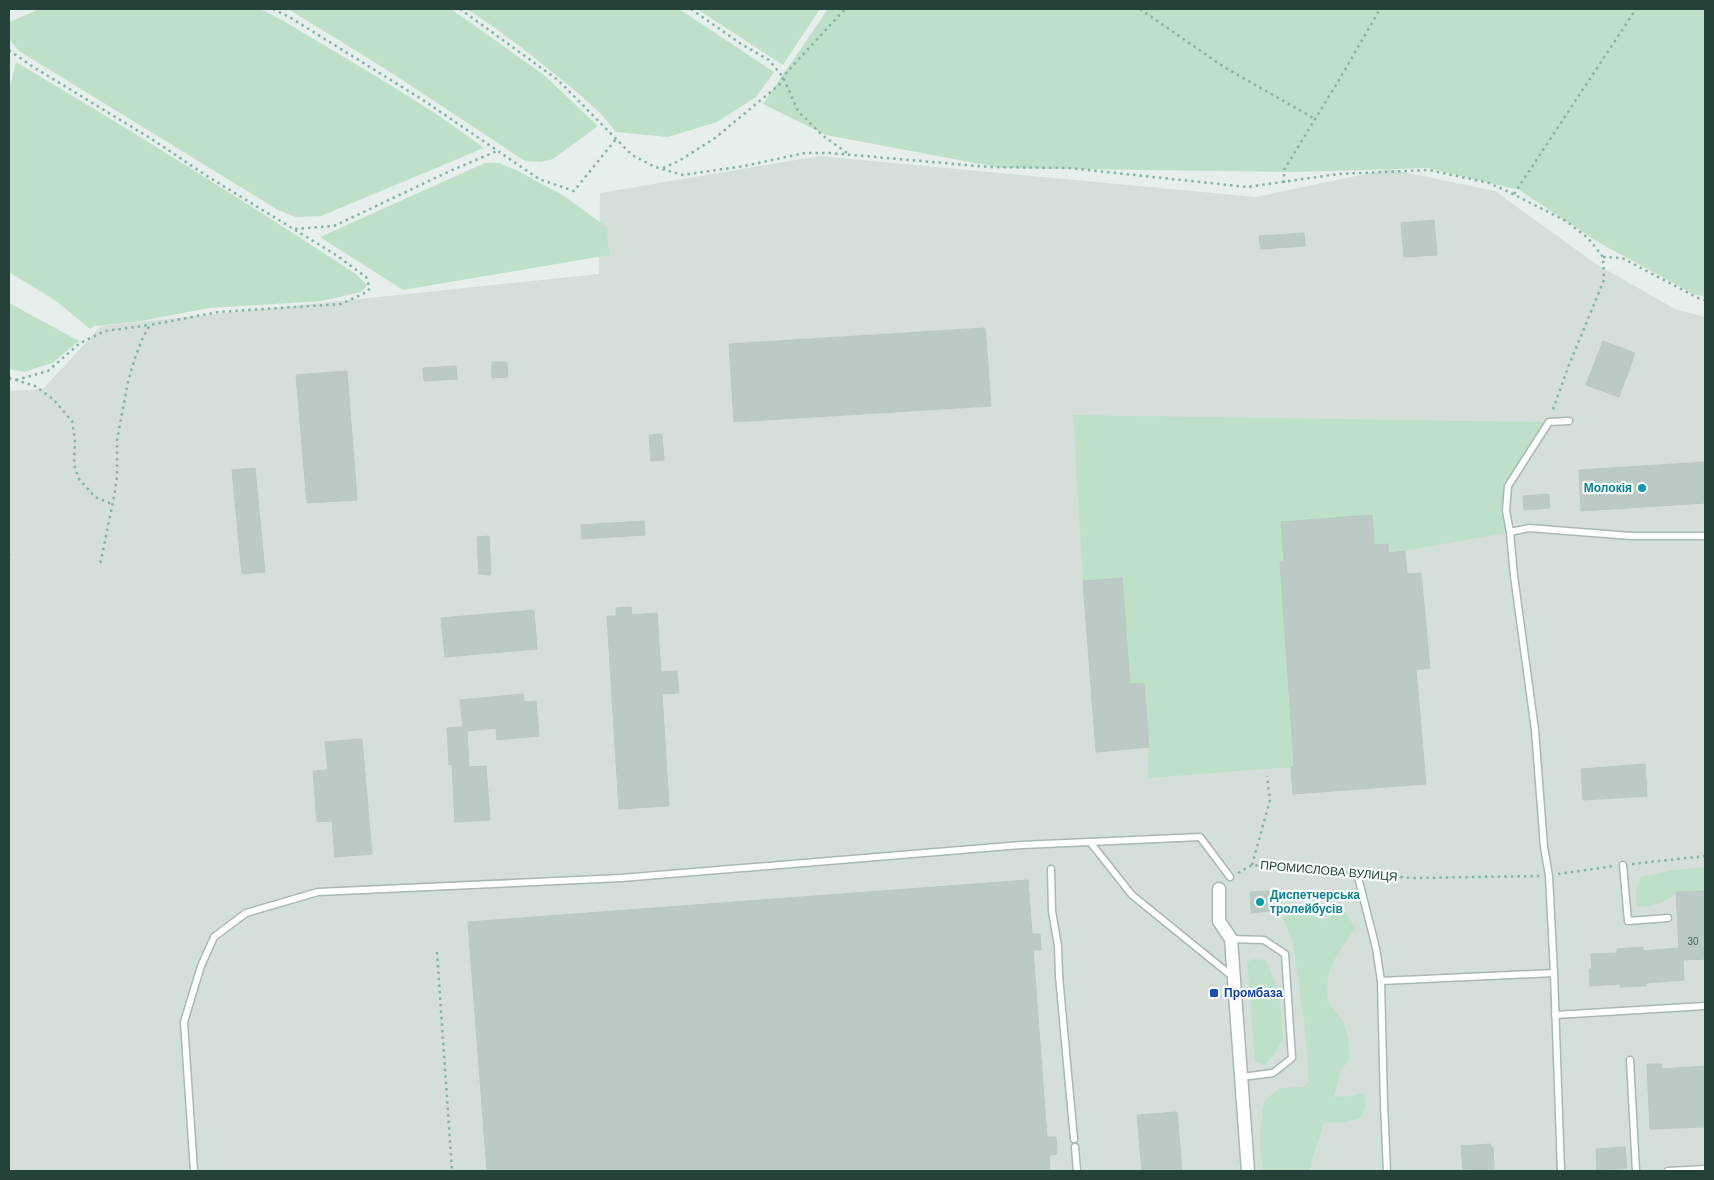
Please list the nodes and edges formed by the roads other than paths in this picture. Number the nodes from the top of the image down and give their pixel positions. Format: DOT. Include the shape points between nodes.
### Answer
graph roads {
  1 [pos="1569,421"];
  2 [pos="1510,532"];
  3 [pos="1705,536"];
  4 [pos="1090,842"];
  5 [pos="1623,865"];
  6 [pos="1051,868"];
  7 [pos="1357,873"];
  8 [pos="1230,877"];
  9 [pos="1219,888"];
  10 [pos="1668,918"];
  11 [pos="1231,939"];
  12 [pos="1554,973"];
  13 [pos="1234,978"];
  14 [pos="1381,981"];
  15 [pos="1705,1006"];
  16 [pos="1555,1015"];
  17 [pos="1630,1060"];
  18 [pos="1242,1077"];
  19 [pos="1074,1139"];
  20 [pos="1075,1147"];
  21 [pos="1705,1169"];
  22 [pos="194,1171"];
  23 [pos="1077,1171"];
  24 [pos="1248,1171"];
  25 [pos="1387,1171"];
  26 [pos="1561,1171"];
  27 [pos="1636,1171"];
  28 [pos="1668,1171"];
  1 -- 2 [label="lane" via="1549,422 1508,486 1506,511"];
  2 -- 3 [label="lane" via="1529,528 1631,536"];
  2 -- 12 [label="lane" via="1535,730 1549,876"];
  4 -- 8 [label="lane" via="1200,837"];
  4 -- 13 [label="lane" via="1132,895"];
  4 -- 22 [label="lane" via="621,878 318,892 246,913 214,937 201,966 184,1022"];
  5 -- 10 [label="lane" via="1628,921"];
  6 -- 19 [label="lane" via="1052,911 1058,946"];
  7 -- 14 [label="lane"];
  9 -- 11 [label="street" via="1219,921"];
  11 -- 13 [label="street"];
  11 -- 18 [label="lane" via="1264,940 1285,954 1292,1058 1273,1073"];
  12 -- 14 [label="lane"];
  12 -- 16 [label="lane"];
  13 -- 18 [label="street"];
  14 -- 25 [label="lane"];
  15 -- 16 [label="lane"];
  16 -- 26 [label="lane"];
  17 -- 27 [label="lane"];
  18 -- 24 [label="street"];
  20 -- 23 [label="lane"];
  21 -- 28 [label="lane"];
}
